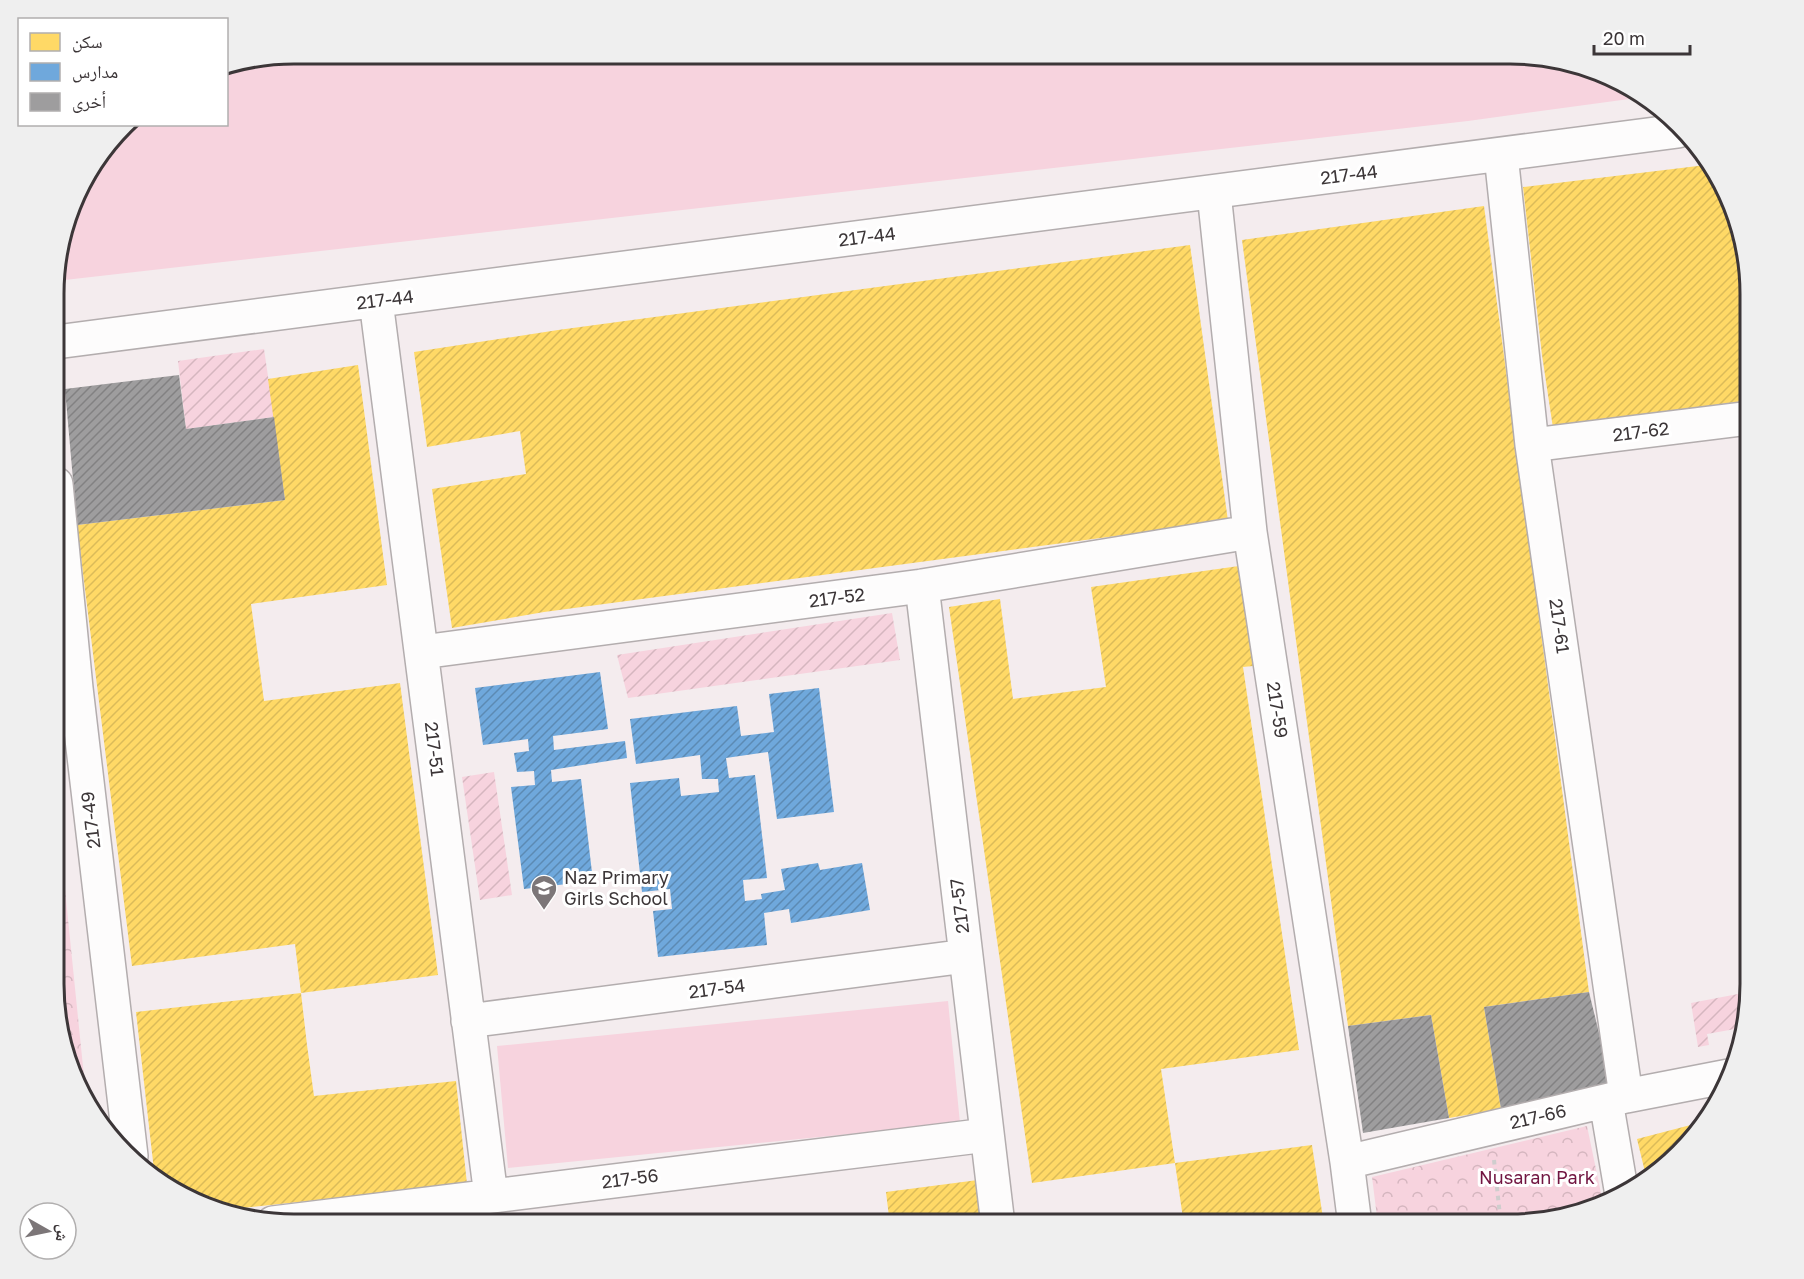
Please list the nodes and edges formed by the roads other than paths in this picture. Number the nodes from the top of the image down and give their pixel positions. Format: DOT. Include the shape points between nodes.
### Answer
graph roads {
  1 [pos="1672,132"];
  2 [pos="1501,155"];
  3 [pos="1214,193"];
  4 [pos="376,301"];
  5 [pos="64,341"];
  6 [pos="1740,419"];
  7 [pos="1533,445"];
  8 [pos="1250,532"];
  9 [pos="922,586"];
  10 [pos="64,648"];
  11 [pos="422,652"];
  12 [pos="66,689"];
  13 [pos="966,956"];
  14 [pos="468,1022"];
  15 [pos="1719,1079"];
  16 [pos="1616,1098"];
  17 [pos="987,1135"];
  18 [pos="129,1144"];
  19 [pos="1347,1162"];
  20 [pos="1621,1185"];
  21 [pos="491,1196"];
  22 [pos="346,1214"];
  23 [pos="997,1214"];
  24 [pos="1354,1214"];
  1 -- 2 [label="street, 217-44"];
  2 -- 3 [label="street, 217-44"];
  2 -- 7 [label="street, 217-61"];
  3 -- 4 [label="street, 217-44"];
  3 -- 8 [label="street, 217-59"];
  4 -- 5 [label="street, 217-44"];
  4 -- 11 [label="street, 217-51"];
  6 -- 7 [label="street, 217-62"];
  7 -- 16 [label="street, 217-61"];
  8 -- 9 [label="street, 217-52"];
  8 -- 19 [label="street, 217-59"];
  9 -- 11 [label="street, 217-52"];
  9 -- 13 [label="street, 217-57"];
  10 -- 12 [label="street, 217-49"];
  11 -- 14 [label="street, 217-51"];
  12 -- 18 [label="street, 217-49"];
  13 -- 14 [label="street, 217-54"];
  13 -- 17 [label="street, 217-57"];
  14 -- 21 [label="street, 217-51"];
  15 -- 16 [label="street, 217-66"];
  16 -- 19 [label="street, 217-66"];
  16 -- 20 [label="street, 217-61"];
  17 -- 21 [label="street, 217-56"];
  17 -- 23 [label="street, 217-57"];
  19 -- 24 [label="street, 217-59"];
  21 -- 22 [label="street, 217-56"];
}
